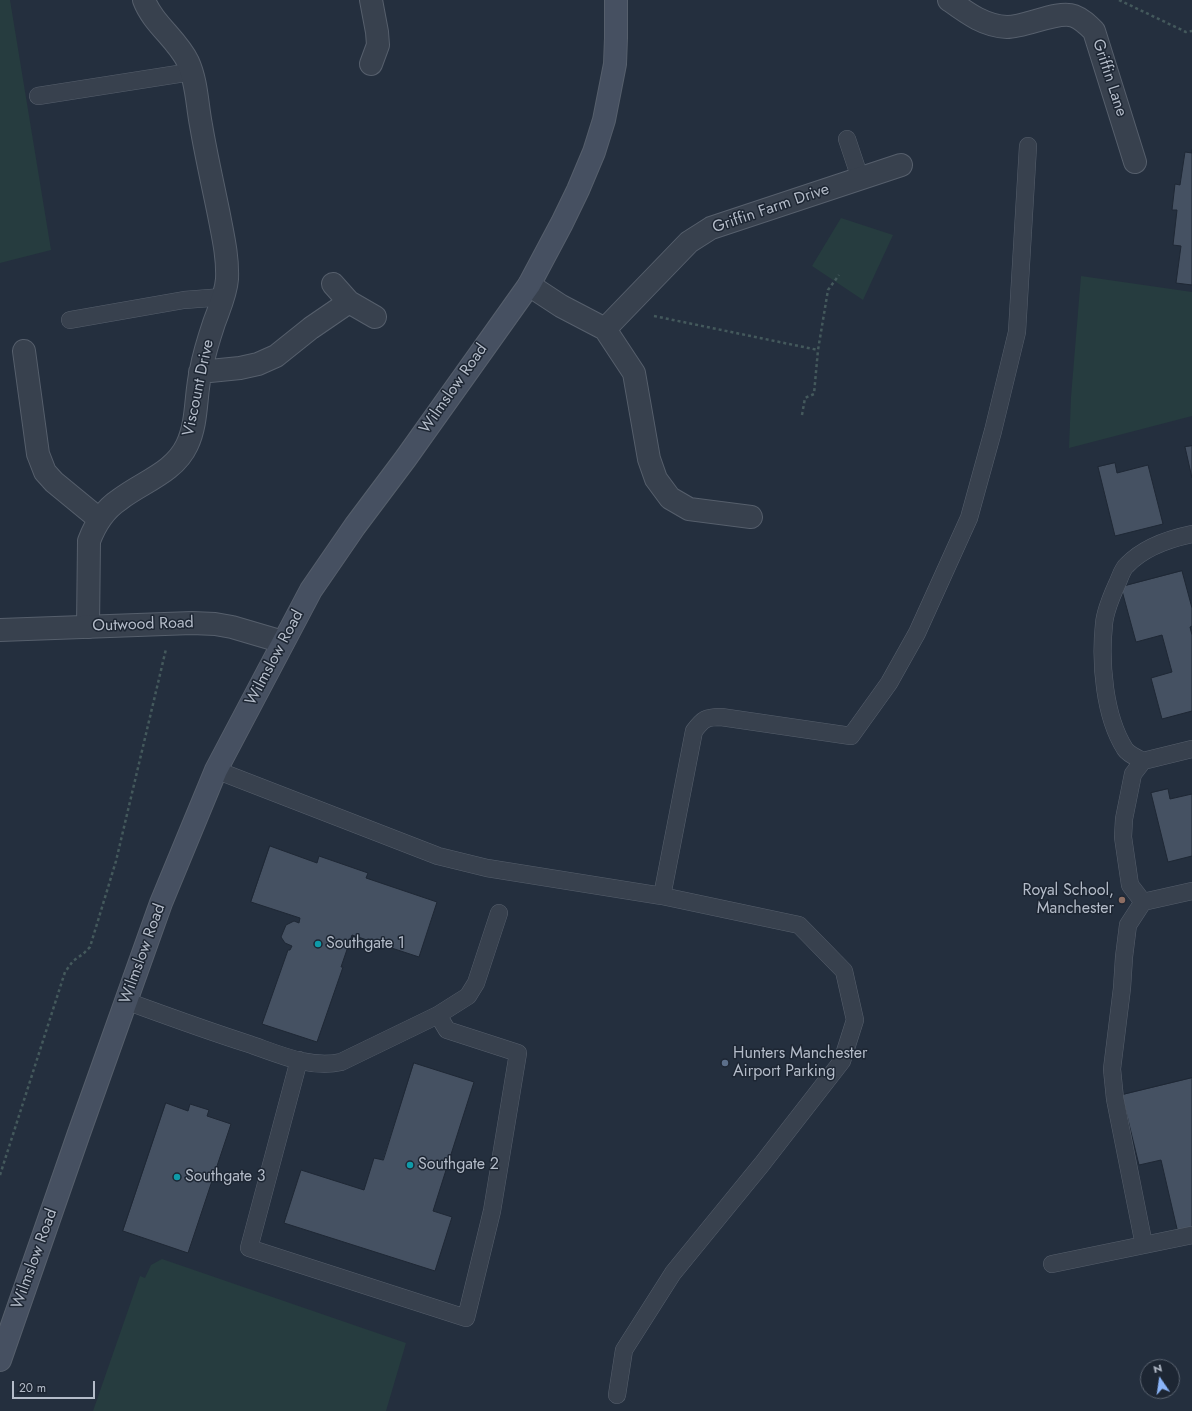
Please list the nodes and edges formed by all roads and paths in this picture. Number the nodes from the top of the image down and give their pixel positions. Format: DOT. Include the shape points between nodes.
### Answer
graph roads {
  1 [pos="144,0"];
  2 [pos="371,0"];
  3 [pos="616,0"];
  4 [pos="949,0"];
  5 [pos="1119,0"];
  6 [pos="1192,31"];
  7 [pos="371,64"];
  8 [pos="191,72"];
  9 [pos="38,96"];
  10 [pos="848,139"];
  11 [pos="1028,146"];
  12 [pos="1135,162"];
  13 [pos="901,165"];
  14 [pos="860,178"];
  15 [pos="839,275"];
  16 [pos="333,284"];
  17 [pos="528,285"];
  18 [pos="223,297"];
  19 [pos="632,301"];
  20 [pos="349,302"];
  21 [pos="375,317"];
  22 [pos="70,320"];
  23 [pos="605,329"];
  24 [pos="818,350"];
  25 [pos="24,351"];
  26 [pos="200,372"];
  27 [pos="802,416"];
  28 [pos="751,517"];
  29 [pos="99,519"];
  30 [pos="1192,534"];
  31 [pos="172,624"];
  32 [pos="88,627"];
  33 [pos="0,630"];
  34 [pos="283,642"];
  35 [pos="1192,749"];
  36 [pos="1143,761"];
  37 [pos="216,770"];
  38 [pos="1192,891"];
  39 [pos="662,896"];
  40 [pos="1143,902"];
  41 [pos="498,913"];
  42 [pos="126,1001"];
  43 [pos="438,1015"];
  44 [pos="299,1060"];
  45 [pos="0,1175"];
  46 [pos="1192,1235"];
  47 [pos="1144,1245"];
  48 [pos="1052,1264"];
  49 [pos="0,1360"];
  50 [pos="617,1395"];
  1 -- 8 [label="street, Viscount Drive" via="188,62"];
  2 -- 7 [label="street" via="378,45"];
  3 -- 17 [label="main road, Wilmslow Road" via="614,64 604,120 578,190"];
  4 -- 12 [label="street, Griffin Lane" via="976,19 1007,27 1073,15 1085,22 1094,31"];
  5 -- 6 [label="path" via="1186,32"];
  8 -- 9 [label="lane"];
  8 -- 18 [label="street, Viscount Drive" via="225,246 226,280"];
  10 -- 14 [label="lane"];
  11 -- 39 [label="lane" via="1017,332 969,518 917,633 889,683 852,736 721,717 710,717 701,722 694,731"];
  13 -- 14 [label="street, Griffin Farm Drive"];
  14 -- 19 [label="street, Griffin Farm Drive" via="711,228 689,242"];
  15 -- 24 [label="path" via="828,290"];
  16 -- 20 [label="street"];
  17 -- 23 [label="street"];
  17 -- 34 [label="main road, Wilmslow Road" via="311,590"];
  18 -- 22 [label="lane" via="184,300"];
  18 -- 26 [label="street, Viscount Drive"];
  19 -- 23 [label="street, Griffin Farm Drive"];
  19 -- 24 [label="path" via="645,314"];
  20 -- 21 [label="street"];
  20 -- 26 [label="street" via="270,359 240,368"];
  23 -- 28 [label="street" via="634,373 649,459 656,479 665,492 670,498 689,509"];
  24 -- 27 [label="path" via="814,394 806,398"];
  25 -- 29 [label="street" via="38,454 45,472"];
  26 -- 29 [label="street, Viscount Drive" via="192,430 187,446 165,472 118,500"];
  29 -- 32 [label="street, Viscount Drive" via="89,541"];
  30 -- 36 [label="lane" via="1146,549 1126,566 1113,592 1104,623 1102,661 1110,712 1126,750"];
  31 -- 32 [label="street, Outwood Road"];
  31 -- 34 [label="street, Outwood Road" via="222,625"];
  31 -- 45 [label="path" via="116,861 90,947 73,961 65,972"];
  32 -- 33 [label="street, Outwood Road"];
  34 -- 37 [label="main road, Wilmslow Road"];
  35 -- 36 [label="lane"];
  36 -- 40 [label="lane" via="1133,774 1123,837 1130,885"];
  37 -- 39 [label="lane" via="438,856 487,868"];
  37 -- 42 [label="main road, Wilmslow Road" via="161,903"];
  38 -- 40 [label="lane"];
  39 -- 50 [label="lane" via="799,925 844,971 855,1020 842,1061 669,1280 624,1350"];
  40 -- 47 [label="lane" via="1128,925 1112,1069 1115,1099"];
  41 -- 43 [label="lane" via="476,983 468,996"];
  42 -- 44 [label="lane"];
  42 -- 49 [label="main road, Wilmslow Road"];
  43 -- 44 [label="lane" via="341,1062 330,1065"];
  43 -- 44 [label="lane" via="447,1030 518,1053 492,1211 466,1318 249,1248"];
  46 -- 47 [label="lane"];
  47 -- 48 [label="lane"];
}
